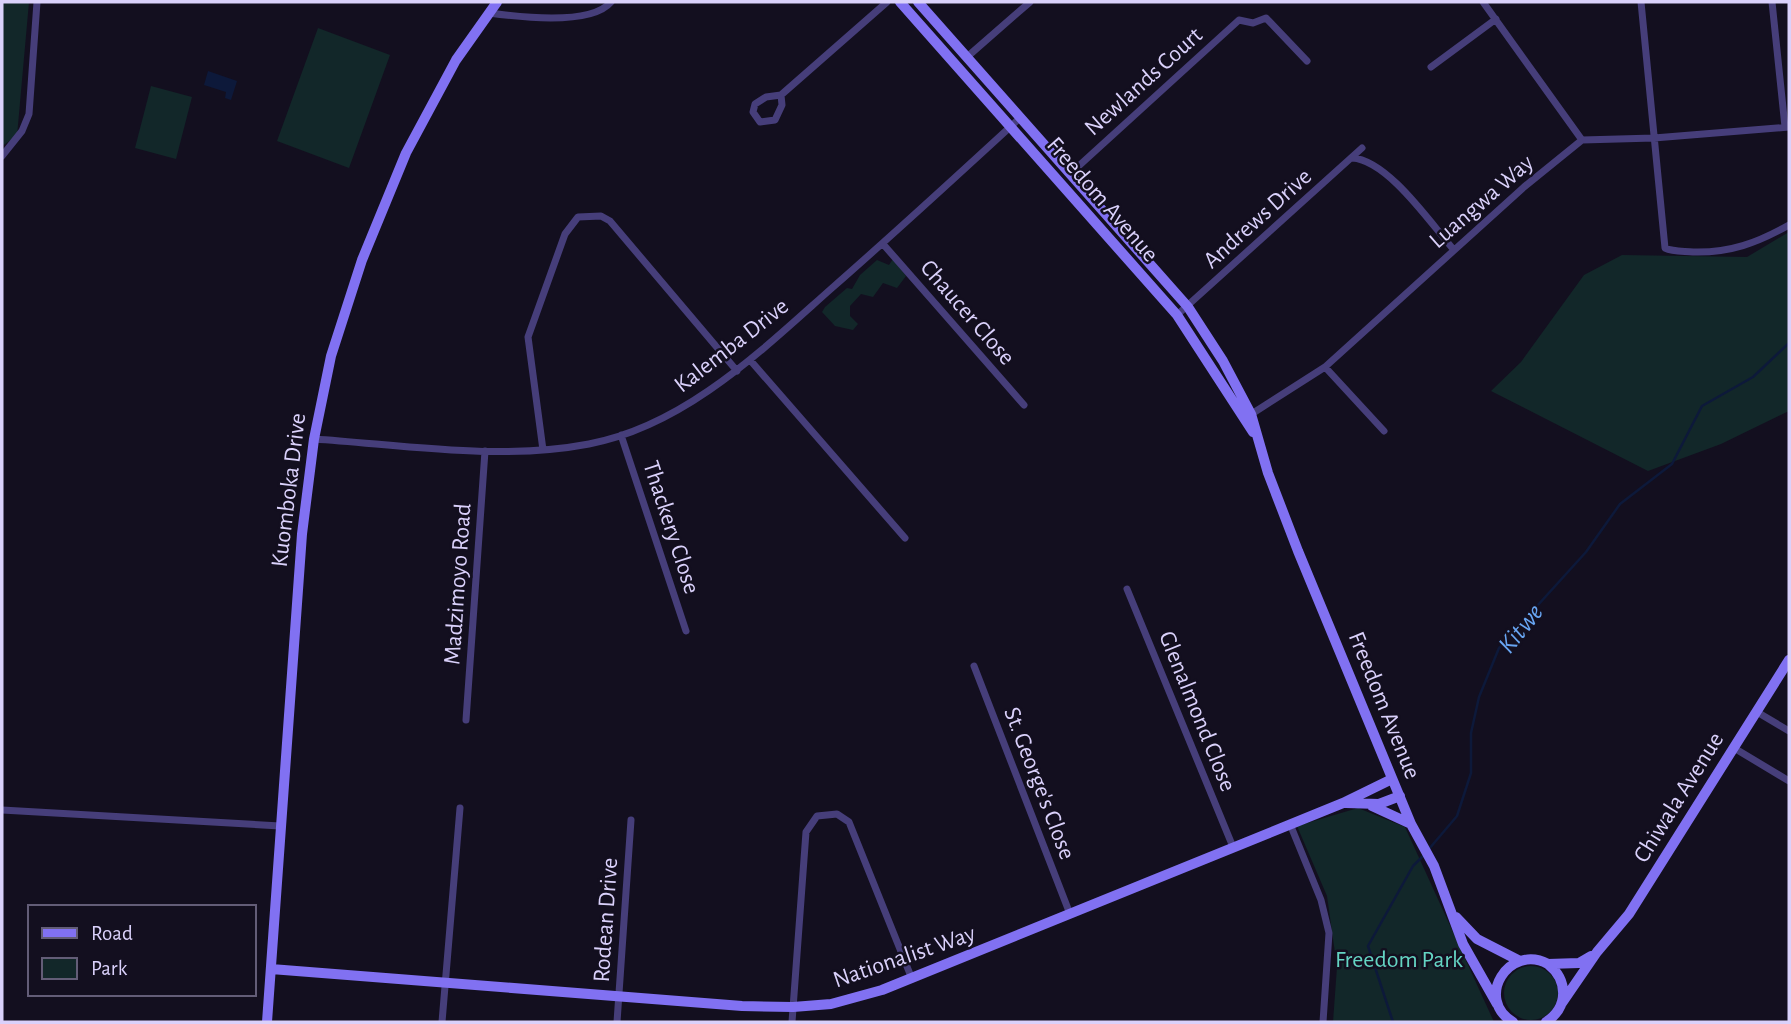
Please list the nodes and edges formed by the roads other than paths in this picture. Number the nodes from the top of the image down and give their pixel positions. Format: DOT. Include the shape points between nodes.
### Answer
graph roads {
  1 [pos="37,2"];
  2 [pos="497,2"];
  3 [pos="611,2"];
  4 [pos="887,2"];
  5 [pos="900,2"];
  6 [pos="918,2"];
  7 [pos="1030,2"];
  8 [pos="1483,2"];
  9 [pos="1641,2"];
  10 [pos="1772,2"];
  11 [pos="488,12"];
  12 [pos="1496,19"];
  13 [pos="967,57"];
  14 [pos="1307,61"];
  15 [pos="1431,67"];
  16 [pos="781,95"];
  17 [pos="1021,117"];
  18 [pos="1011,126"];
  19 [pos="1787,127"];
  20 [pos="1654,138"];
  21 [pos="1582,140"];
  22 [pos="1362,148"];
  23 [pos="2,156"];
  24 [pos="1352,158"];
  25 [pos="1071,173"];
  26 [pos="1789,225"];
  27 [pos="883,244"];
  28 [pos="1454,250"];
  29 [pos="1188,307"];
  30 [pos="1177,315"];
  31 [pos="750,360"];
  32 [pos="1325,367"];
  33 [pos="737,371"];
  34 [pos="1024,405"];
  35 [pos="1248,417"];
  36 [pos="1384,431"];
  37 [pos="621,435"];
  38 [pos="314,439"];
  39 [pos="485,450"];
  40 [pos="543,450"];
  41 [pos="905,538"];
  42 [pos="1127,589"];
  43 [pos="686,631"];
  44 [pos="1789,660"];
  45 [pos="974,666"];
  46 [pos="1757,712"];
  47 [pos="466,719"];
  48 [pos="1789,731"];
  49 [pos="1734,748"];
  50 [pos="1392,779"];
  51 [pos="1789,781"];
  52 [pos="1400,796"];
  53 [pos="1343,803"];
  54 [pos="1369,805"];
  55 [pos="460,808"];
  56 [pos="2,810"];
  57 [pos="631,820"];
  58 [pos="1290,824"];
  59 [pos="1411,824"];
  60 [pos="279,826"];
  61 [pos="1233,847"];
  62 [pos="1450,909"];
  63 [pos="1070,915"];
  64 [pos="1597,952"];
  65 [pos="1518,960"];
  66 [pos="1548,964"];
  67 [pos="271,969"];
  68 [pos="912,979"];
  69 [pos="445,984"];
  70 [pos="619,997"];
  71 [pos="1497,1004"];
  72 [pos="793,1007"];
  73 [pos="1558,1012"];
  74 [pos="1510,1021"];
  75 [pos="267,1022"];
  76 [pos="442,1022"];
  77 [pos="617,1022"];
  78 [pos="792,1022"];
  79 [pos="1323,1022"];
  80 [pos="1546,1022"];
  1 -- 23 [label="street" via="29,114"];
  2 -- 11 [label="main road, Kuomboka Drive"];
  3 -- 11 [label="street" via="605,9 568,17"];
  4 -- 16 [label="street"];
  5 -- 18 [label="main road, Freedom Avenue"];
  6 -- 13 [label="main road, Freedom Avenue"];
  7 -- 13 [label="street"];
  8 -- 12 [label="street"];
  9 -- 20 [label="street"];
  10 -- 19 [label="street"];
  11 -- 38 [label="main road, Kuomboka Drive" via="430,106 382,208 331,356"];
  12 -- 15 [label="street"];
  12 -- 21 [label="street"];
  13 -- 17 [label="main road, Freedom Avenue"];
  14 -- 25 [label="street, Newlands Court" via="1266,18 1253,23 1239,20"];
  16 -- 16 [label="street" via="755,104 753,112 760,122 775,120"];
  17 -- 18 [label="street, Kalemba Drive"];
  17 -- 25 [label="main road, Freedom Avenue"];
  18 -- 27 [label="street, Kalemba Drive"];
  18 -- 30 [label="main road, Freedom Avenue"];
  19 -- 20 [label="street"];
  20 -- 21 [label="street"];
  20 -- 26 [label="street" via="1667,250 1734,250"];
  21 -- 28 [label="street, Luangwa Way"];
  22 -- 24 [label="street, Andrews Drive"];
  24 -- 28 [label="street" via="1370,162 1380,171"];
  24 -- 29 [label="street, Andrews Drive"];
  25 -- 29 [label="main road, Freedom Avenue"];
  27 -- 31 [label="street, Kalemba Drive"];
  27 -- 34 [label="street, Chaucer Close"];
  28 -- 32 [label="street, Luangwa Way"];
  29 -- 30 [label="street, Andrews Drive"];
  29 -- 35 [label="main road, Freedom Avenue"];
  30 -- 35 [label="main road, Freedom Avenue"];
  31 -- 33 [label="street, Kalemba Drive"];
  31 -- 41 [label="street"];
  32 -- 35 [label="street, Luangwa Way"];
  32 -- 36 [label="street"];
  33 -- 37 [label="street, Kalemba Drive" via="679,409"];
  33 -- 40 [label="street" via="610,221 587,214 570,223 530,328"];
  35 -- 50 [label="main road, Freedom Avenue"];
  37 -- 40 [label="street, Kalemba Drive" via="593,444"];
  37 -- 43 [label="street, Thackery Close"];
  38 -- 39 [label="street, Kalemba Drive"];
  38 -- 60 [label="main road, Kuomboka Drive"];
  39 -- 40 [label="street, Kalemba Drive"];
  39 -- 47 [label="street, Madzimoyo Road"];
  42 -- 61 [label="street, Glenalmond Close"];
  44 -- 46 [label="main road, Chiwala Avenue"];
  45 -- 63 [label="street, St. George's Close"];
  46 -- 48 [label="street"];
  46 -- 49 [label="main road, Chiwala Avenue"];
  49 -- 51 [label="street"];
  49 -- 64 [label="main road, Chiwala Avenue" via="1629,914"];
  50 -- 52 [label="main road, Freedom Avenue"];
  50 -- 53 [label="main road, Nationalist Way"];
  52 -- 54 [label="main road"];
  52 -- 59 [label="main road, Freedom Avenue"];
  53 -- 54 [label="main road"];
  53 -- 58 [label="main road, Nationalist Way"];
  54 -- 59 [label="main road"];
  55 -- 69 [label="street"];
  56 -- 60 [label="street"];
  57 -- 70 [label="street, Rodean Drive"];
  58 -- 61 [label="main road, Nationalist Way"];
  58 -- 79 [label="street" via="1321,900 1329,933"];
  59 -- 62 [label="main road, Freedom Avenue"];
  60 -- 67 [label="main road, Kuomboka Drive"];
  61 -- 63 [label="main road, Nationalist Way"];
  62 -- 65 [label="main road, Freedom Avenue" via="1477,939"];
  62 -- 71 [label="main road, Freedom Avenue"];
  63 -- 68 [label="main road, Nationalist Way"];
  64 -- 66 [label="main road" via="1579,963"];
  64 -- 73 [label="main road, Chiwala Avenue"];
  65 -- 66 [label="main road, Freedom Avenue" via="1534,958"];
  65 -- 71 [label="main road" via="1502,973 1495,993"];
  66 -- 73 [label="main road" via="1563,985"];
  67 -- 69 [label="main road, Nationalist Way"];
  67 -- 75 [label="main road, Kuomboka Drive"];
  68 -- 72 [label="main road, Nationalist Way" via="831,1004"];
  68 -- 72 [label="street" via="849,822 830,813 817,816 806,832"];
  69 -- 70 [label="main road, Nationalist Way"];
  69 -- 76 [label="street"];
  70 -- 72 [label="main road, Nationalist Way"];
  70 -- 77 [label="street, Rodean Drive"];
  71 -- 74 [label="main road, Freedom Avenue"];
  72 -- 78 [label="street"];
  73 -- 80 [label="main road, Chiwala Avenue"];
}
